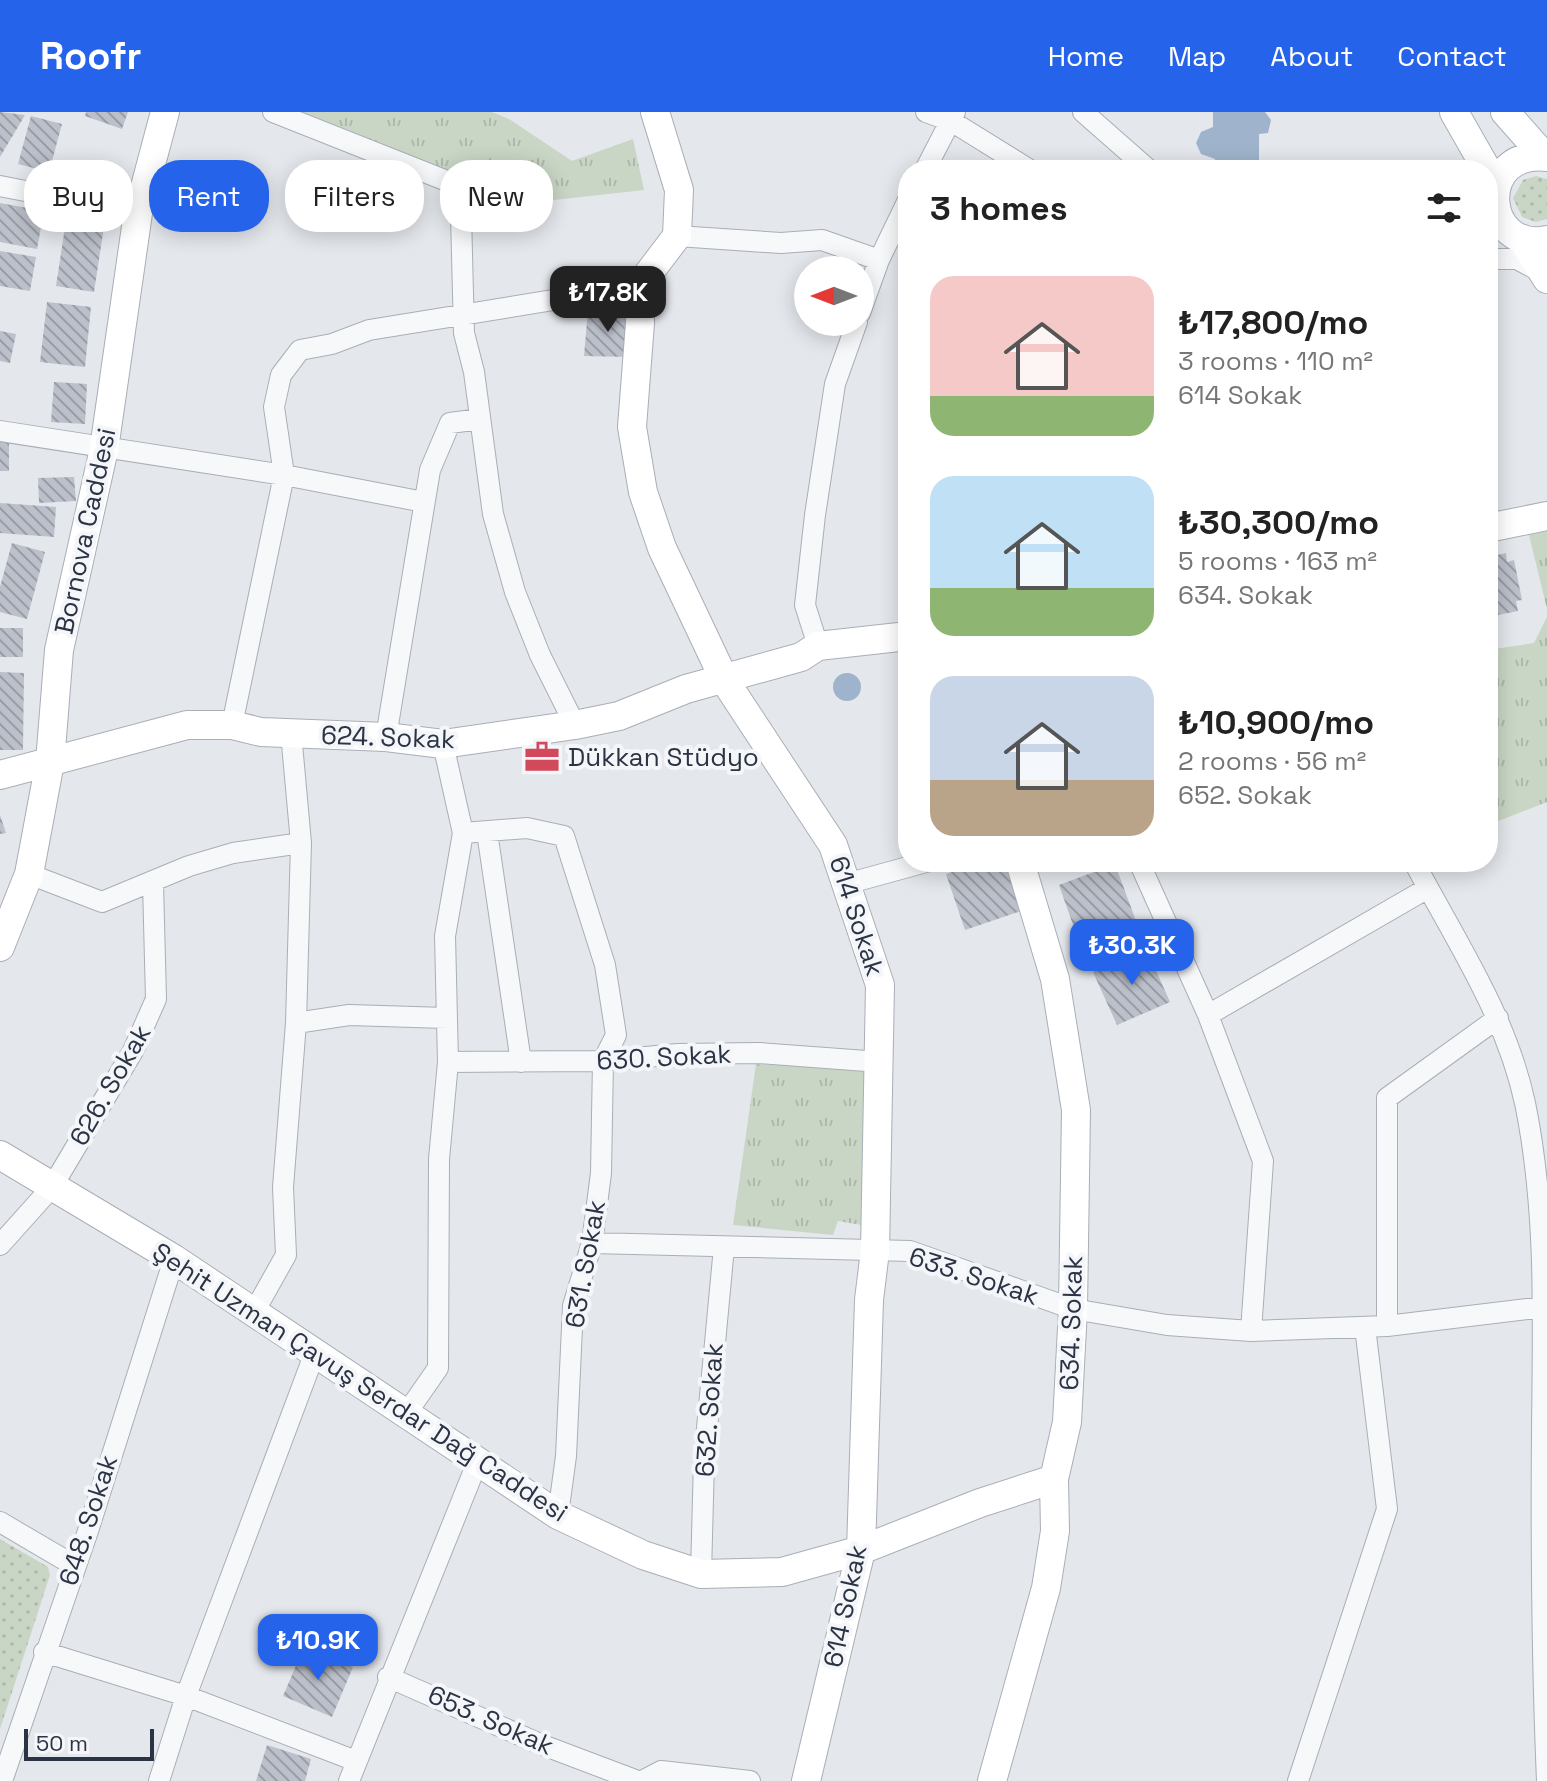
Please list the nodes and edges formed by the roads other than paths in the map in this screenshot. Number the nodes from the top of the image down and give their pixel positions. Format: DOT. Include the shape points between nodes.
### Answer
graph roads {
  1 [pos="165,112"];
  2 [pos="273,112"];
  3 [pos="655,112"];
  4 [pos="926,112"];
  5 [pos="1083,112"];
  6 [pos="1454,112"];
  7 [pos="1509,116"];
  8 [pos="953,117"];
  9 [pos="1546,151"];
  10 [pos="930,160"];
  11 [pos="1015,160"];
  12 [pos="1122,160"];
  13 [pos="1477,160"];
  14 [pos="1498,174"];
  15 [pos="0,186"];
  16 [pos="1498,205"];
  17 [pos="138,213"];
  18 [pos="898,221"];
  19 [pos="677,236"];
  20 [pos="1534,239"];
  21 [pos="1498,254"];
  22 [pos="1498,258"];
  23 [pos="879,260"];
  24 [pos="874,274"];
  25 [pos="1546,277"];
  26 [pos="639,286"];
  27 [pos="463,314"];
  28 [pos="852,336"];
  29 [pos="480,419"];
  30 [pos="0,431"];
  31 [pos="104,449"];
  32 [pos="284,475"];
  33 [pos="424,502"];
  34 [pos="1547,516"];
  35 [pos="1498,526"];
  36 [pos="898,637"];
  37 [pos="818,646"];
  38 [pos="725,681"];
  39 [pos="232,725"];
  40 [pos="575,725"];
  41 [pos="291,733"];
  42 [pos="386,737"];
  43 [pos="443,744"];
  44 [pos="50,762"];
  45 [pos="0,775"];
  46 [pos="487,832"];
  47 [pos="463,833"];
  48 [pos="301,843"];
  49 [pos="898,870"];
  50 [pos="1023,872"];
  51 [pos="1144,872"];
  52 [pos="1419,872"];
  53 [pos="29,874"];
  54 [pos="153,883"];
  55 [pos="846,884"];
  56 [pos="1428,888"];
  57 [pos="2,938"];
  58 [pos="1208,1015"];
  59 [pos="446,1018"];
  60 [pos="1498,1018"];
  61 [pos="296,1023"];
  62 [pos="603,1061"];
  63 [pos="448,1062"];
  64 [pos="521,1062"];
  65 [pos="880,1062"];
  66 [pos="0,1155"];
  67 [pos="52,1187"];
  68 [pos="1544,1213"];
  69 [pos="592,1243"];
  70 [pos="0,1245"];
  71 [pos="724,1247"];
  72 [pos="875,1251"];
  73 [pos="174,1259"];
  74 [pos="1543,1307"];
  75 [pos="1073,1309"];
  76 [pos="254,1312"];
  77 [pos="1387,1326"];
  78 [pos="1365,1327"];
  79 [pos="1251,1331"];
  80 [pos="314,1355"];
  81 [pos="406,1414"];
  82 [pos="477,1463"];
  83 [pos="1054,1479"];
  84 [pos="558,1515"];
  85 [pos="0,1522"];
  86 [pos="861,1550"];
  87 [pos="75,1566"];
  88 [pos="701,1574"];
  89 [pos="44,1652"];
  90 [pos="388,1677"];
  91 [pos="186,1696"];
  92 [pos="352,1771"];
  93 [pos="2,1781"];
  94 [pos="159,1781"];
  95 [pos="640,1781"];
  96 [pos="750,1781"];
  97 [pos="806,1781"];
  98 [pos="992,1781"];
  99 [pos="1298,1781"];
  100 [pos="1547,1781"];
  1 -- 17 [label="street, Bornova Caddesi"];
  2 -- 27 [label="street" via="452,183 461,215"];
  3 -- 19 [label="street" via="679,190"];
  4 -- 8 [label="street"];
  5 -- 12 [label="street"];
  6 -- 13 [label="street"];
  7 -- 9 [label="street"];
  8 -- 10 [label="street"];
  8 -- 11 [label="street"];
  9 -- 14 [label="street" via="1514,162"];
  15 -- 17 [label="street"];
  16 -- 20 [label="street" via="1510,232"];
  17 -- 31 [label="street, Bornova Caddesi"];
  18 -- 23 [label="street"];
  19 -- 23 [label="street" via="781,243 822,240"];
  19 -- 26 [label="street"];
  20 -- 21 [label="street"];
  20 -- 25 [label="street"];
  22 -- 25 [label="street" via="1517,259"];
  23 -- 24 [label="street"];
  26 -- 27 [label="street"];
  26 -- 38 [label="street, 614 Sokak" via="632,427 643,492 662,548"];
  27 -- 29 [label="street"];
  27 -- 32 [label="street" via="369,330 300,350 281,375 274,407"];
  28 -- 37 [label="street" via="835,384 805,605"];
  29 -- 33 [label="street" via="450,423 430,470"];
  29 -- 40 [label="street" via="493,514 515,592"];
  30 -- 31 [label="street"];
  31 -- 32 [label="street"];
  31 -- 44 [label="street, Bornova Caddesi" via="59,650"];
  32 -- 33 [label="street"];
  32 -- 39 [label="street"];
  33 -- 42 [label="street"];
  34 -- 35 [label="street"];
  36 -- 37 [label="street, 624. Sokak"];
  37 -- 38 [label="street, 624. Sokak" via="801,657"];
  38 -- 40 [label="street, 624. Sokak"];
  38 -- 55 [label="street, 614 Sokak" via="833,845"];
  39 -- 41 [label="street, 624. Sokak"];
  39 -- 44 [label="street, 624. Sokak" via="187,725"];
  40 -- 43 [label="street, 624. Sokak"];
  41 -- 42 [label="street, 624. Sokak"];
  41 -- 48 [label="street"];
  42 -- 43 [label="street, 624. Sokak"];
  43 -- 47 [label="street"];
  44 -- 45 [label="street, 624. Sokak"];
  44 -- 53 [label="street, Bornova Caddesi"];
  46 -- 47 [label="street"];
  46 -- 62 [label="street, 631. Sokak" via="527,828 564,836 605,965 616,1035"];
  46 -- 64 [label="street"];
  47 -- 59 [label="street" via="445,936"];
  48 -- 54 [label="street" via="233,853"];
  48 -- 61 [label="street"];
  49 -- 55 [label="street"];
  50 -- 75 [label="street, 634. Sokak" via="1055,979 1076,1110"];
  51 -- 58 [label="street"];
  52 -- 56 [label="street"];
  53 -- 54 [label="street" via="102,902"];
  53 -- 57 [label="street, Bornova Caddesi"];
  54 -- 67 [label="street, 626. Sokak" via="156,999 133,1051"];
  55 -- 65 [label="street, 614 Sokak" via="880,985"];
  56 -- 58 [label="street"];
  56 -- 60 [label="street"];
  58 -- 79 [label="street" via="1263,1161"];
  59 -- 61 [label="street" via="349,1015"];
  59 -- 63 [label="street"];
  60 -- 68 [label="street" via="1525,1103"];
  60 -- 77 [label="street" via="1387,1098"];
  61 -- 76 [label="street" via="283,1187 286,1255"];
  62 -- 64 [label="street, 630. Sokak"];
  62 -- 65 [label="street, 630. Sokak" via="759,1053"];
  62 -- 69 [label="street, 631. Sokak" via="601,1173"];
  63 -- 64 [label="street, 630. Sokak"];
  63 -- 81 [label="street" via="439,1159 438,1368"];
  65 -- 72 [label="street, 614 Sokak"];
  66 -- 67 [label="street, Şehit Uzman Çavuş Serdar Dağ Caddesi"];
  67 -- 70 [label="street, 626. Sokak"];
  67 -- 73 [label="street, Şehit Uzman Çavuş Serdar Dağ Caddesi"];
  68 -- 74 [label="street"];
  69 -- 71 [label="street, 633. Sokak"];
  69 -- 84 [label="street, 631. Sokak" via="573,1306"];
  71 -- 72 [label="street, 633. Sokak"];
  71 -- 88 [label="street, 632. Sokak" via="704,1460"];
  72 -- 75 [label="street, 633. Sokak" via="910,1251"];
  72 -- 86 [label="street, 614 Sokak"];
  73 -- 76 [label="street, Şehit Uzman Çavuş Serdar Dağ Caddesi"];
  73 -- 87 [label="street, 648. Sokak"];
  74 -- 77 [label="street, 633. Sokak"];
  74 -- 100 [label="street" via="1540,1615"];
  75 -- 79 [label="street, 633. Sokak" via="1167,1325"];
  75 -- 83 [label="street, 634. Sokak" via="1067,1422"];
  76 -- 80 [label="street, Şehit Uzman Çavuş Serdar Dağ Caddesi"];
  77 -- 78 [label="street, 633. Sokak"];
  78 -- 79 [label="street, 633. Sokak"];
  78 -- 99 [label="street" via="1387,1509"];
  80 -- 81 [label="street, Şehit Uzman Çavuş Serdar Dağ Caddesi"];
  80 -- 91 [label="street"];
  81 -- 82 [label="street, Şehit Uzman Çavuş Serdar Dağ Caddesi"];
  82 -- 84 [label="street, Şehit Uzman Çavuş Serdar Dağ Caddesi"];
  82 -- 90 [label="street"];
  83 -- 86 [label="street, Şehit Uzman Çavuş Serdar Dağ Caddesi"];
  83 -- 98 [label="street, 634. Sokak" via="1055,1531 1046,1588"];
  84 -- 88 [label="street, Şehit Uzman Çavuş Serdar Dağ Caddesi" via="643,1555"];
  85 -- 87 [label="street"];
  86 -- 88 [label="street, Şehit Uzman Çavuş Serdar Dağ Caddesi" via="782,1572"];
  86 -- 97 [label="street, 614 Sokak"];
  87 -- 89 [label="street, 648. Sokak"];
  89 -- 91 [label="street"];
  89 -- 93 [label="street, 648. Sokak"];
  90 -- 92 [label="street"];
  90 -- 95 [label="street, 653. Sokak"];
  91 -- 92 [label="street"];
  91 -- 94 [label="street"];
  95 -- 96 [label="street, 653. Sokak" via="661,1771"];
}
